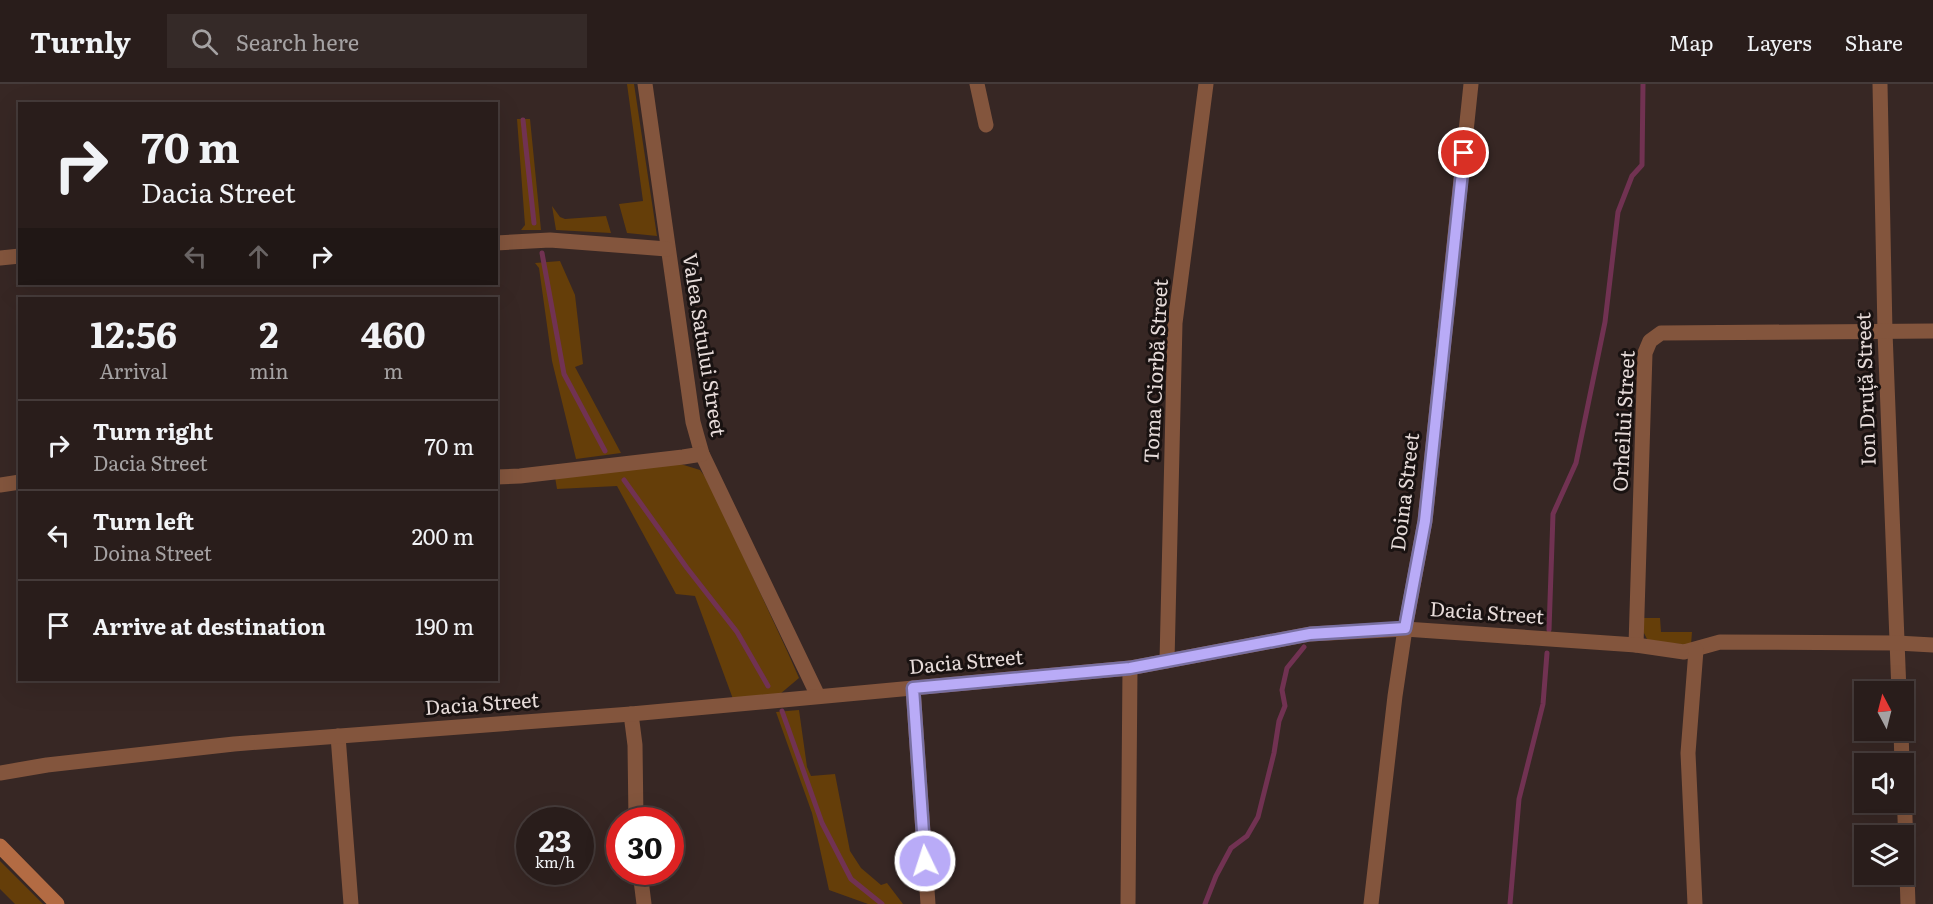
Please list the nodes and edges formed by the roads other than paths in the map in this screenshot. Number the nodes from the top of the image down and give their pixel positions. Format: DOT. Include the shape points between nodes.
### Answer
graph roads {
  1 [pos="645,84"];
  2 [pos="977,84"];
  3 [pos="1206,84"];
  4 [pos="1471,84"];
  5 [pos="1880,84"];
  6 [pos="986,125"];
  7 [pos="498,243"];
  8 [pos="667,249"];
  9 [pos="18,256"];
  10 [pos="0,258"];
  11 [pos="1933,331"];
  12 [pos="1885,332"];
  13 [pos="702,454"];
  14 [pos="498,477"];
  15 [pos="18,482"];
  16 [pos="0,485"];
  17 [pos="1405,628"];
  18 [pos="1897,643"];
  19 [pos="1636,645"];
  20 [pos="1933,645"];
  21 [pos="1696,650"];
  22 [pos="1167,661"];
  23 [pos="1130,668"];
  24 [pos="1899,681"];
  25 [pos="913,688"];
  26 [pos="818,696"];
  27 [pos="631,714"];
  28 [pos="339,736"];
  29 [pos="0,773"];
  30 [pos="636,807"];
  31 [pos="1905,813"];
  32 [pos="0,846"];
  33 [pos="642,885"];
  34 [pos="57,904"];
  35 [pos="351,904"];
  36 [pos="644,904"];
  37 [pos="928,904"];
  38 [pos="1128,904"];
  39 [pos="1371,904"];
  40 [pos="1695,904"];
  41 [pos="1908,904"];
  1 -- 8 [label="street, Valea Satului Street"];
  2 -- 6 [label="street"];
  3 -- 22 [label="street, Toma Ciorbă Street" via="1175,324"];
  4 -- 17 [label="street, Doina Street" via="1425,521"];
  5 -- 12 [label="street, Ion Druță Street"];
  7 -- 8 [label="street" via="550,240"];
  8 -- 13 [label="street, Valea Satului Street" via="693,422"];
  9 -- 10 [label="street"];
  11 -- 12 [label="street, Orheilui Street"];
  12 -- 18 [label="street, Ion Druță Street"];
  12 -- 19 [label="street, Orheilui Street" via="1660,333 1650,341 1645,353"];
  13 -- 14 [label="street"];
  13 -- 26 [label="street, Valea Satului Street"];
  15 -- 16 [label="street"];
  17 -- 19 [label="street, Dacia Street"];
  17 -- 22 [label="street, Dacia Street" via="1310,634"];
  17 -- 39 [label="street, Doina Street"];
  18 -- 20 [label="street, Dacia Street"];
  18 -- 21 [label="street, Dacia Street" via="1720,642"];
  18 -- 24 [label="street, Ion Druță Street"];
  19 -- 21 [label="street, Dacia Street"];
  21 -- 40 [label="street" via="1688,753"];
  22 -- 23 [label="street, Dacia Street"];
  23 -- 25 [label="street, Dacia Street"];
  23 -- 38 [label="street"];
  25 -- 26 [label="street, Dacia Street"];
  25 -- 37 [label="street"];
  26 -- 27 [label="street, Dacia Street"];
  27 -- 28 [label="street, Dacia Street"];
  27 -- 30 [label="street" via="636,745"];
  28 -- 29 [label="street, Dacia Street" via="234,744"];
  28 -- 35 [label="street"];
  31 -- 41 [label="street"];
  32 -- 34 [label="street"];
  33 -- 36 [label="street"];
}
